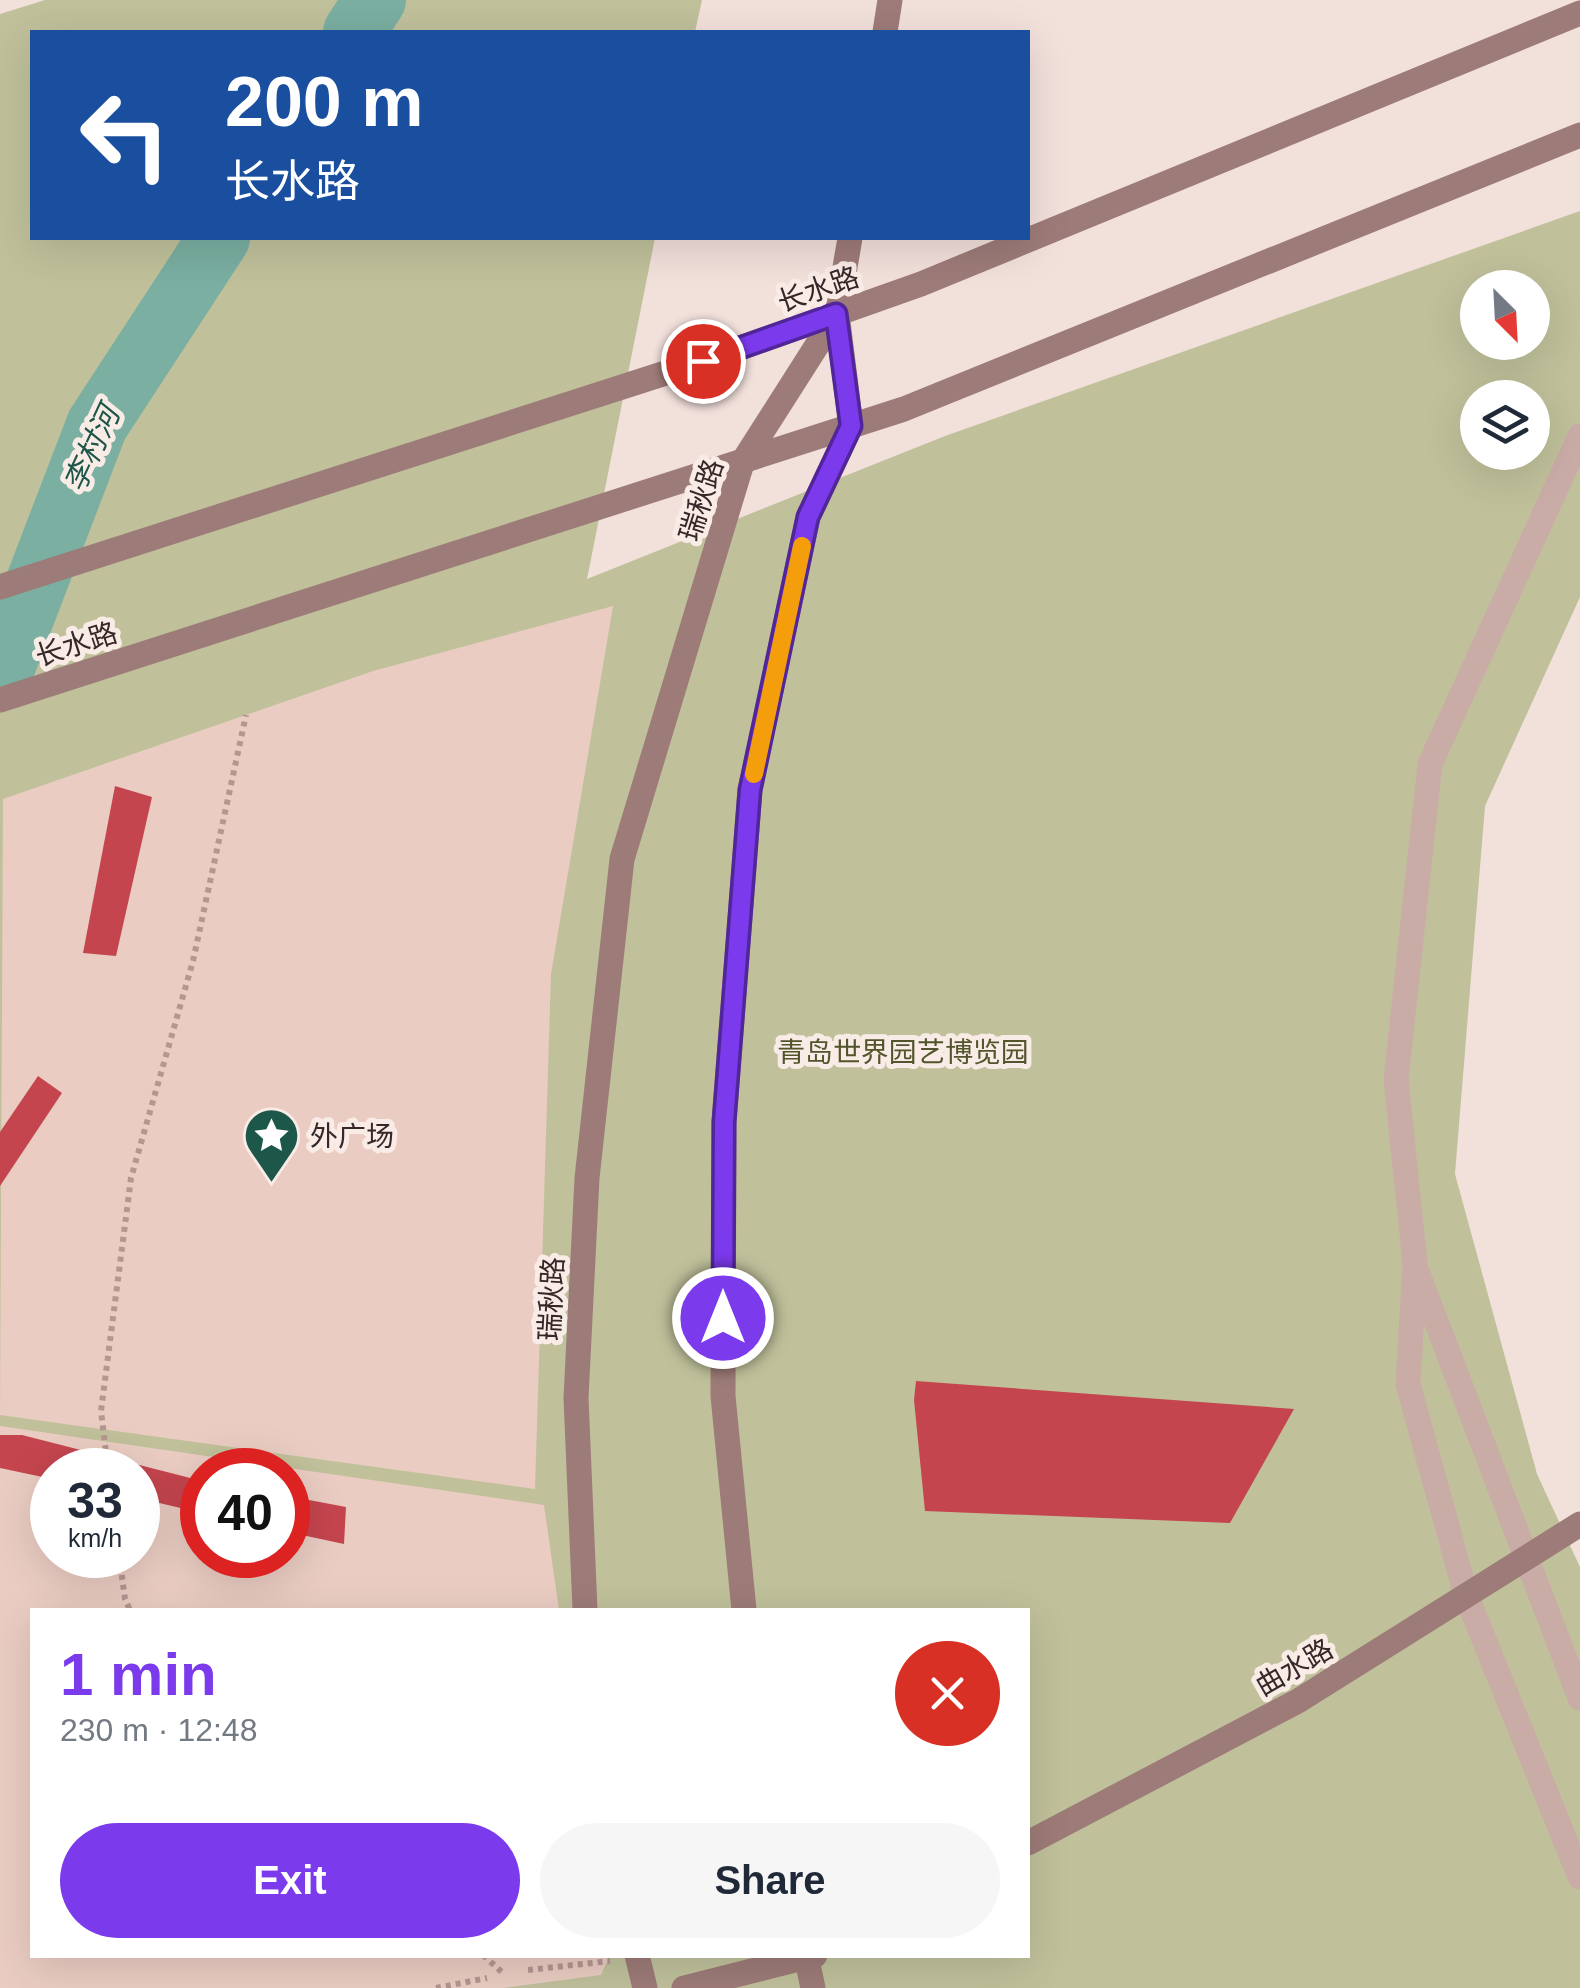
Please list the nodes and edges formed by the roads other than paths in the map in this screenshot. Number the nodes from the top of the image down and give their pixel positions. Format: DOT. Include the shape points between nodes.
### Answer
graph roads {
  1 [pos="890,0"];
  2 [pos="1580,13"];
  3 [pos="885,30"];
  4 [pos="1580,135"];
  5 [pos="850,240"];
  6 [pos="1029,240"];
  7 [pos="1030,240"];
  8 [pos="836,314"];
  9 [pos="851,426"];
  10 [pos="1580,436"];
  11 [pos="742,463"];
  12 [pos="0,587"];
  13 [pos="0,700"];
  14 [pos="1415,1264"];
  15 [pos="1580,1524"];
  16 [pos="1526,1558"];
  17 [pos="1466,1595"];
  18 [pos="585,1608"];
  19 [pos="744,1608"];
  20 [pos="1580,1698"];
  21 [pos="1030,1842"];
  22 [pos="1580,1878"];
  23 [pos="624,1958"];
  24 [pos="801,1958"];
  25 [pos="809,1958"];
  26 [pos="645,1988"];
  27 [pos="684,1988"];
  28 [pos="812,1988"];
  1 -- 3 [label="street"];
  2 -- 7 [label="street, 长水路"];
  4 -- 9 [label="street, 长水路"];
  5 -- 8 [label="street"];
  6 -- 8 [label="street, 长水路"];
  8 -- 9 [label="street"];
  8 -- 11 [label="street, 瑞秋路"];
  8 -- 12 [label="street, 长水路"];
  9 -- 11 [label="street, 长水路"];
  9 -- 19 [label="street" via="808,517 750,790 724,1141 723,1396"];
  10 -- 14 [label="street" via="1430,764 1396,1079"];
  11 -- 13 [label="street, 长水路"];
  11 -- 18 [label="street, 瑞秋路" via="622,860 588,1178 577,1380"];
  14 -- 16 [label="street"];
  14 -- 17 [label="street" via="1408,1384"];
  15 -- 16 [label="street, 曲水路"];
  16 -- 17 [label="street, 曲水路"];
  16 -- 20 [label="street"];
  17 -- 21 [label="street, 曲水路" via="1298,1701"];
  17 -- 22 [label="street"];
  23 -- 26 [label="street"];
  24 -- 27 [label="street"];
  25 -- 28 [label="street"];
}
